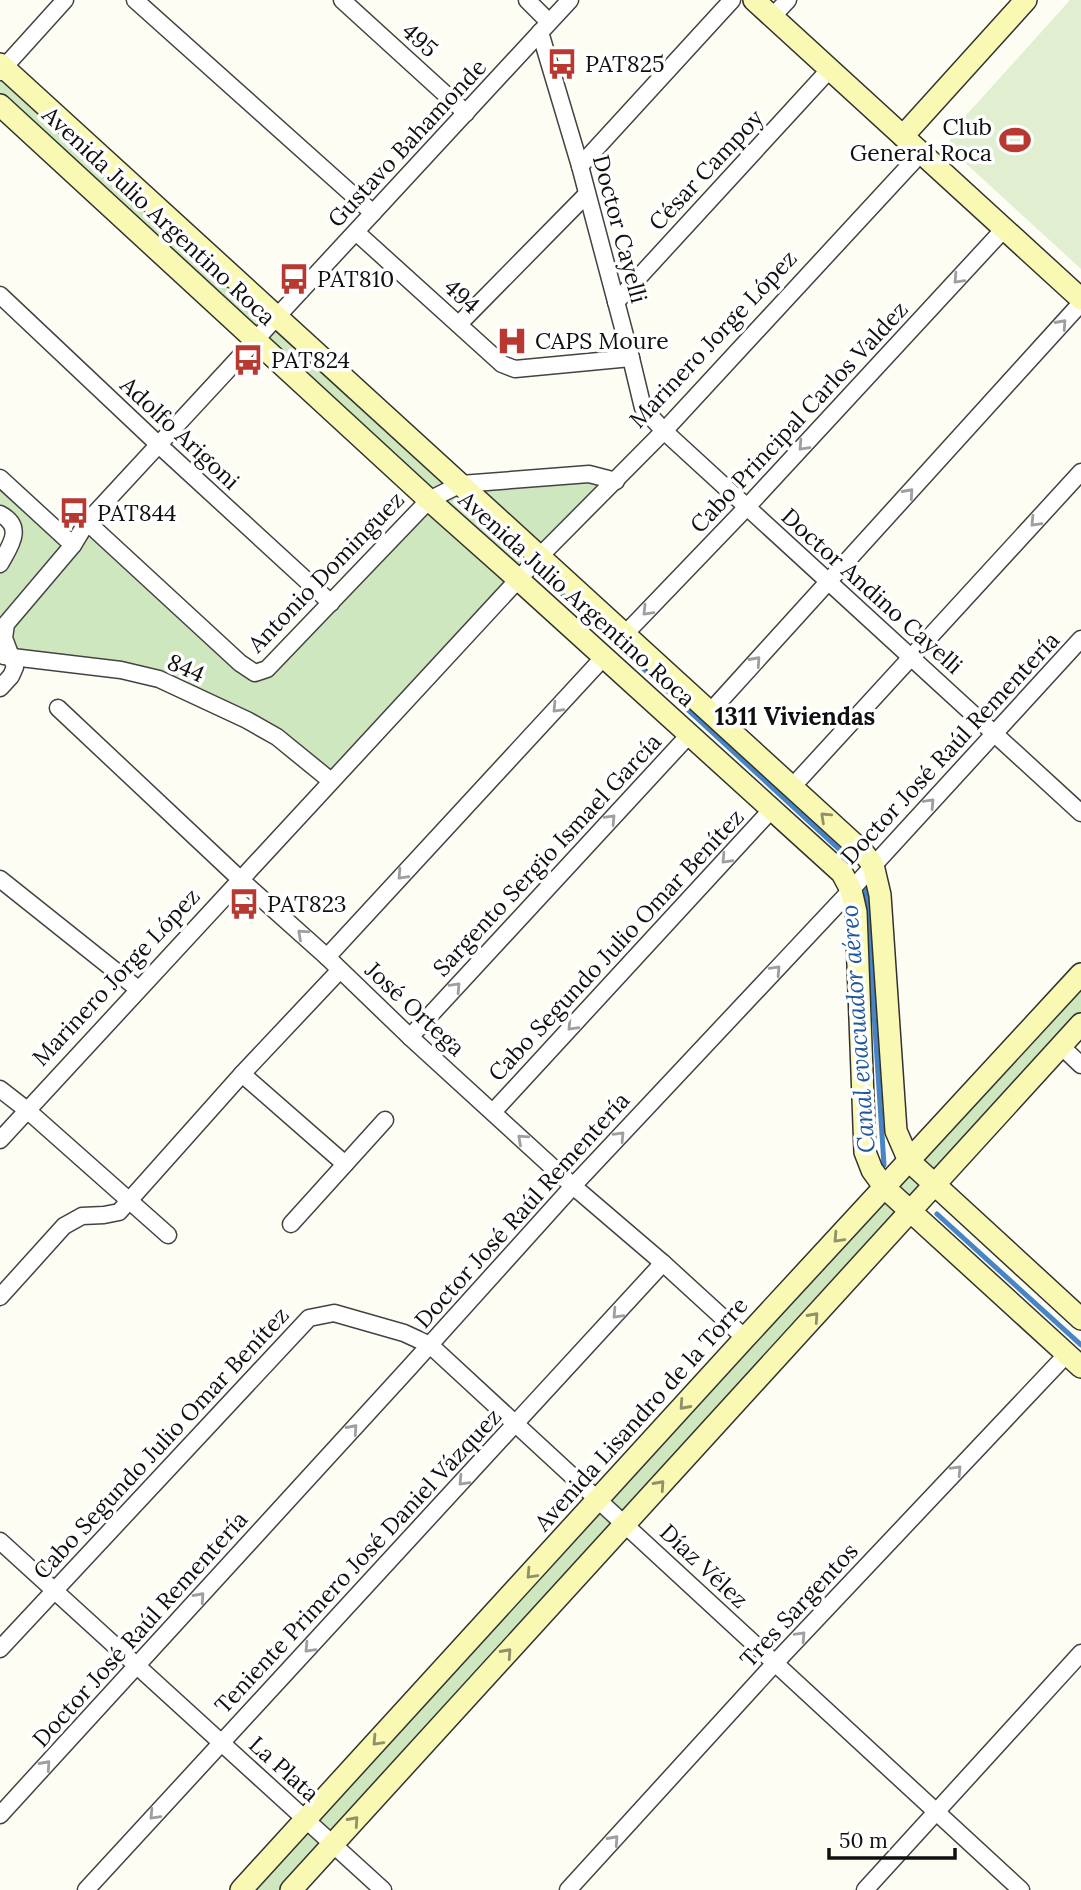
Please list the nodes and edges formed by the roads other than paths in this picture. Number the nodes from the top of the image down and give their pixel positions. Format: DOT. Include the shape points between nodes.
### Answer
graph roads {
  1 [pos="65,0"];
  2 [pos="135,0"];
  3 [pos="342,0"];
  4 [pos="527,0"];
  5 [pos="570,0"];
  6 [pos="732,0"];
  7 [pos="754,0"];
  8 [pos="788,0"];
  9 [pos="1026,0"];
  10 [pos="772,17"];
  11 [pos="545,27"];
  12 [pos="1,68"];
  13 [pos="830,69"];
  14 [pos="0,105"];
  15 [pos="466,113"];
  16 [pos="903,136"];
  17 [pos="921,153"];
  18 [pos="580,166"];
  19 [pos="587,194"];
  20 [pos="373,213"];
  21 [pos="1004,229"];
  22 [pos="356,232"];
  23 [pos="0,295"];
  24 [pos="1081,301"];
  25 [pos="616,302"];
  26 [pos="278,317"];
  27 [pos="459,324"];
  28 [pos="255,341"];
  29 [pos="631,358"];
  30 [pos="664,431"];
  31 [pos="160,446"];
  32 [pos="1081,472"];
  33 [pos="0,478"];
  34 [pos="616,481"];
  35 [pos="461,484"];
  36 [pos="429,500"];
  37 [pos="747,507"];
  38 [pos="0,514"];
  39 [pos="87,523"];
  40 [pos="73,545"];
  41 [pos="539,557"];
  42 [pos="0,564"];
  43 [pos="519,580"];
  44 [pos="828,582"];
  45 [pos="331,603"];
  46 [pos="625,634"];
  47 [pos="1081,639"];
  48 [pos="7,657"];
  49 [pos="911,657"];
  50 [pos="603,658"];
  51 [pos="0,688"];
  52 [pos="58,708"];
  53 [pos="710,712"];
  54 [pos="994,734"];
  55 [pos="689,735"];
  56 [pos="331,781"];
  57 [pos="793,786"];
  58 [pos="1079,808"];
  59 [pos="772,809"];
  60 [pos="873,865"];
  61 [pos="0,879"];
  62 [pos="242,881"];
  63 [pos="851,890"];
  64 [pos="327,957"];
  65 [pos="340,970"];
  66 [pos="1081,974"];
  67 [pos="138,989"];
  68 [pos="1081,1024"];
  69 [pos="410,1037"];
  70 [pos="1061,1046"];
  71 [pos="1081,1065"];
  72 [pos="242,1074"];
  73 [pos="0,1089"];
  74 [pos="27,1110"];
  75 [pos="493,1112"];
  76 [pos="385,1120"];
  77 [pos="0,1140"];
  78 [pos="909,1161"];
  79 [pos="345,1164"];
  80 [pos="934,1185"];
  81 [pos="573,1186"];
  82 [pos="885,1188"];
  83 [pos="129,1200"];
  84 [pos="910,1211"];
  85 [pos="291,1224"];
  86 [pos="168,1235"];
  87 [pos="663,1263"];
  88 [pos="0,1297"];
  89 [pos="334,1313"];
  90 [pos="1081,1319"];
  91 [pos="745,1338"];
  92 [pos="430,1345"];
  93 [pos="1074,1360"];
  94 [pos="516,1424"];
  95 [pos="598,1500"];
  96 [pos="625,1524"];
  97 [pos="0,1541"];
  98 [pos="54,1590"];
  99 [pos="0,1648"];
  100 [pos="1081,1653"];
  101 [pos="775,1663"];
  102 [pos="137,1666"];
  103 [pos="221,1743"];
  104 [pos="936,1812"];
  105 [pos="0,1815"];
  106 [pos="305,1819"];
  107 [pos="333,1844"];
  108 [pos="86,1890"];
  109 [pos="240,1890"];
  110 [pos="291,1890"];
  111 [pos="383,1890"];
  112 [pos="568,1890"];
  113 [pos="865,1890"];
  114 [pos="1021,1890"];
  1 -- 12 [label="street"];
  2 -- 20 [label="street"];
  3 -- 15 [label="street, 495"];
  4 -- 11 [label="street, Doctor Cayelli"];
  5 -- 11 [label="street, Gustavo Bahamonde"];
  6 -- 18 [label="street"];
  7 -- 10 [label="main road"];
  8 -- 10 [label="street"];
  9 -- 16 [label="main road"];
  10 -- 13 [label="main road"];
  11 -- 15 [label="street, Gustavo Bahamonde"];
  11 -- 18 [label="street, Doctor Cayelli"];
  12 -- 26 [label="main road, Avenida Julio Argentino Roca"];
  13 -- 16 [label="main road"];
  13 -- 25 [label="street, César Campoy"];
  14 -- 28 [label="main road, Avenida Julio Argentino Roca"];
  15 -- 20 [label="street, Gustavo Bahamonde"];
  16 -- 17 [label="main road"];
  17 -- 21 [label="main road"];
  17 -- 30 [label="street, Marinero Jorge López"];
  18 -- 19 [label="street, Doctor Cayelli"];
  19 -- 25 [label="street, Doctor Cayelli"];
  19 -- 27 [label="street"];
  20 -- 22 [label="street, Gustavo Bahamonde"];
  21 -- 24 [label="main road"];
  21 -- 37 [label="street, Cabo Principal Carlos Valdez, one-way"];
  22 -- 26 [label="street, Gustavo Bahamonde"];
  22 -- 27 [label="street, 494"];
  23 -- 31 [label="street, Adolfo Arigoni"];
  44 -- 24 [label="street, one-way"];
  25 -- 29 [label="street, Doctor Cayelli"];
  26 -- 28 [label="street, Gustavo Bahamonde"];
  26 -- 35 [label="main road, Avenida Julio Argentino Roca"];
  27 -- 29 [label="street, 494" via="502,364 515,369"];
  28 -- 31 [label="street"];
  28 -- 36 [label="main road, Avenida Julio Argentino Roca"];
  29 -- 30 [label="street, Doctor Cayelli" via="643,408"];
  30 -- 34 [label="street, Marinero Jorge López"];
  30 -- 37 [label="street, Doctor Andino Cayelli"];
  31 -- 39 [label="street"];
  31 -- 45 [label="street, Adolfo Arigoni"];
  32 -- 49 [label="street, one-way"];
  33 -- 40 [label="street"];
  34 -- 35 [label="street" via="589,474"];
  34 -- 41 [label="street, Marinero Jorge López"];
  35 -- 36 [label="street, Antonio Dominguez"];
  35 -- 41 [label="main road, Avenida Julio Argentino Roca"];
  36 -- 43 [label="main road, Avenida Julio Argentino Roca"];
  36 -- 45 [label="street, Antonio Dominguez"];
  37 -- 44 [label="street, Doctor Andino Cayelli"];
  37 -- 46 [label="street, Cabo Principal Carlos Valdez, one-way"];
  38 -- 42 [label="street" via="14,529 13,541"];
  39 -- 40 [label="street"];
  39 -- 45 [label="street, Antonio Dominguez" via="255,673 267,669"];
  40 -- 48 [label="street" via="6,624"];
  41 -- 43 [label="street, Marinero Jorge López"];
  41 -- 46 [label="main road, Avenida Julio Argentino Roca"];
  43 -- 50 [label="main road, Avenida Julio Argentino Roca"];
  43 -- 56 [label="street, Marinero Jorge López"];
  44 -- 49 [label="street, Doctor Andino Cayelli"];
  53 -- 44 [label="street, one-way"];
  46 -- 53 [label="main road, Avenida Julio Argentino Roca"];
  47 -- 54 [label="street, Doctor José Raúl Rementería"];
  48 -- 51 [label="street" via="15,667"];
  48 -- 56 [label="street, 844" via="159,679 277,737"];
  49 -- 54 [label="street, Doctor Andino Cayelli"];
  49 -- 57 [label="street"];
  50 -- 55 [label="main road, Avenida Julio Argentino Roca"];
  50 -- 64 [label="street, one-way"];
  52 -- 62 [label="street, José Ortega"];
  53 -- 57 [label="main road, Avenida Julio Argentino Roca"];
  54 -- 58 [label="street, Doctor Andino Cayelli"];
  60 -- 54 [label="street, Doctor José Raúl Rementería, one-way"];
  55 -- 59 [label="main road, Avenida Julio Argentino Roca"];
  69 -- 55 [label="street, Sargento Sergio Ismael García, one-way"];
  56 -- 62 [label="street, Marinero Jorge López"];
  60 -- 57 [label="main road, Avenida Julio Argentino Roca, one-way"];
  59 -- 63 [label="main road, Avenida Julio Argentino Roca" via="842,873"];
  59 -- 75 [label="street, Cabo Segundo Julio Omar Benítez, one-way"];
  60 -- 63 [label="street, Doctor José Raúl Rementería"];
  60 -- 78 [label="main road" via="880,895 896,1131"];
  61 -- 67 [label="street"];
  64 -- 62 [label="street, José Ortega, one-way"];
  62 -- 67 [label="street, Marinero Jorge López"];
  81 -- 63 [label="street, Doctor José Raúl Rementería, one-way"];
  63 -- 82 [label="main road, Avenida Julio Argentino Roca" via="856,912 865,1152"];
  64 -- 65 [label="street, José Ortega"];
  65 -- 69 [label="street, José Ortega"];
  65 -- 72 [label="street"];
  66 -- 78 [label="main road, Avenida Lisandro de la Torre"];
  67 -- 74 [label="street, Marinero Jorge López"];
  68 -- 70 [label="main road"];
  69 -- 75 [label="street, José Ortega"];
  70 -- 71 [label="street"];
  70 -- 80 [label="main road"];
  72 -- 79 [label="street"];
  72 -- 83 [label="street"];
  73 -- 74 [label="street"];
  74 -- 77 [label="street, Marinero Jorge López"];
  74 -- 83 [label="street"];
  81 -- 75 [label="street, José Ortega, one-way"];
  76 -- 79 [label="street"];
  78 -- 80 [label="main road"];
  78 -- 82 [label="main road, Avenida Lisandro de la Torre"];
  79 -- 85 [label="street"];
  80 -- 84 [label="main road"];
  80 -- 90 [label="main road"];
  81 -- 87 [label="street, José Ortega"];
  81 -- 92 [label="street, Doctor José Raúl Rementería"];
  82 -- 84 [label="main road, Avenida Julio Argentino Roca"];
  82 -- 91 [label="main road, Avenida Lisandro de la Torre, one-way"];
  83 -- 86 [label="street"];
  83 -- 88 [label="street" via="119,1212 82,1216 64,1226"];
  84 -- 93 [label="main road, Avenida Julio Argentino Roca"];
  96 -- 84 [label="main road, one-way"];
  87 -- 91 [label="street, José Ortega"];
  87 -- 94 [label="street, Teniente Primero José Daniel Vázquez, one-way"];
  89 -- 92 [label="street, Díaz Vélez"];
  89 -- 98 [label="street, Cabo Segundo Julio Omar Benítez" via="309,1318"];
  91 -- 95 [label="main road, Avenida Lisandro de la Torre, one-way"];
  92 -- 94 [label="street, Díaz Vélez"];
  102 -- 92 [label="street, Doctor José Raúl Rementería, one-way"];
  101 -- 93 [label="street, Tres Sargentos, one-way"];
  94 -- 95 [label="street, Díaz Vélez"];
  94 -- 103 [label="street, Teniente Primero José Daniel Vázquez, one-way"];
  95 -- 96 [label="street, Díaz Vélez"];
  95 -- 106 [label="main road, Avenida Lisandro de la Torre, one-way"];
  96 -- 101 [label="street, Díaz Vélez"];
  107 -- 96 [label="main road, one-way"];
  97 -- 98 [label="street, La Plata"];
  98 -- 99 [label="street, Cabo Segundo Julio Omar Benítez"];
  98 -- 102 [label="street, La Plata"];
  100 -- 104 [label="street"];
  101 -- 104 [label="street, Díaz Vélez"];
  112 -- 101 [label="street, Tres Sargentos, one-way"];
  102 -- 103 [label="street, La Plata"];
  105 -- 102 [label="street, Doctor José Raúl Rementería, one-way"];
  103 -- 106 [label="street, La Plata"];
  103 -- 108 [label="street, Teniente Primero José Daniel Vázquez, one-way"];
  104 -- 113 [label="street"];
  104 -- 114 [label="street, Díaz Vélez"];
  106 -- 107 [label="street, La Plata"];
  106 -- 109 [label="main road, Avenida Lisandro de la Torre"];
  107 -- 110 [label="main road"];
  107 -- 111 [label="street, La Plata"];
}
